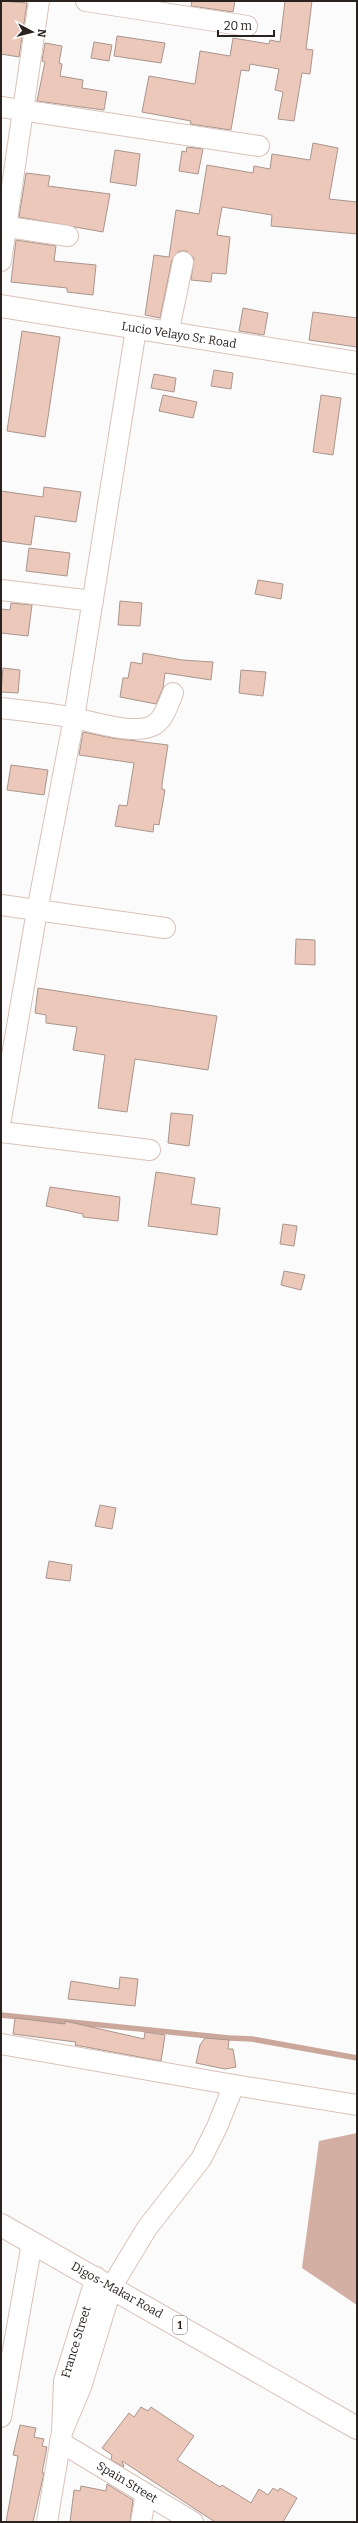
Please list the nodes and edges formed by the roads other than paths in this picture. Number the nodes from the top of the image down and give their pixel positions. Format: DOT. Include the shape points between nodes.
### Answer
graph roads {
  1 [pos="39,1"];
  2 [pos="86,1"];
  3 [pos="247,26"];
  4 [pos="1,107"];
  5 [pos="23,110"];
  6 [pos="259,146"];
  7 [pos="3,227"];
  8 [pos="68,236"];
  9 [pos="1,260"];
  10 [pos="183,262"];
  11 [pos="1,306"];
  12 [pos="136,329"];
  13 [pos="168,334"];
  14 [pos="357,363"];
  15 [pos="1,590"];
  16 [pos="93,601"];
  17 [pos="174,693"];
  18 [pos="1,708"];
  19 [pos="74,718"];
  20 [pos="1,905"];
  21 [pos="37,911"];
  22 [pos="165,928"];
  23 [pos="8,1033"];
  24 [pos="1,1119"];
  25 [pos="1,1132"];
  26 [pos="150,1150"];
  27 [pos="1,2044"];
  28 [pos="234,2084"];
  29 [pos="357,2105"];
  30 [pos="1,2225"];
  31 [pos="32,2243"];
  32 [pos="104,2282"];
  33 [pos="1,2417"];
  34 [pos="357,2428"];
  35 [pos="61,2437"];
  36 [pos="146,2494"];
  37 [pos="46,2522"];
  38 [pos="141,2522"];
  39 [pos="193,2522"];
  1 -- 5 [label="street"];
  2 -- 3 [label="street"];
  4 -- 5 [label="street"];
  5 -- 6 [label="street"];
  5 -- 7 [label="street"];
  7 -- 8 [label="street"];
  7 -- 9 [label="street"];
  10 -- 13 [label="street"];
  11 -- 12 [label="main road, Lucio Velayo Sr. Road"];
  12 -- 13 [label="main road, Lucio Velayo Sr. Road"];
  12 -- 16 [label="street"];
  13 -- 14 [label="main road, Lucio Velayo Sr. Road"];
  15 -- 16 [label="street"];
  16 -- 19 [label="street"];
  17 -- 19 [label="street" via="163,717 154,726 101,726"];
  18 -- 19 [label="street"];
  19 -- 21 [label="street"];
  20 -- 21 [label="street"];
  21 -- 22 [label="street"];
  21 -- 23 [label="street"];
  23 -- 24 [label="street"];
  25 -- 26 [label="street"];
  27 -- 28 [label="street"];
  28 -- 29 [label="street"];
  28 -- 32 [label="street, France Street" via="201,2159"];
  30 -- 31 [label="main road, Digos-Makar Road / 1"];
  31 -- 32 [label="main road, Digos-Makar Road / 1"];
  31 -- 33 [label="street"];
  32 -- 34 [label="main road, Digos-Makar Road / 1"];
  32 -- 35 [label="street, France Street" via="79,2363 64,2381"];
  35 -- 36 [label="street, Spain Street"];
  35 -- 37 [label="street, France Street"];
  36 -- 38 [label="street"];
  36 -- 39 [label="street, Spain Street"];
}
